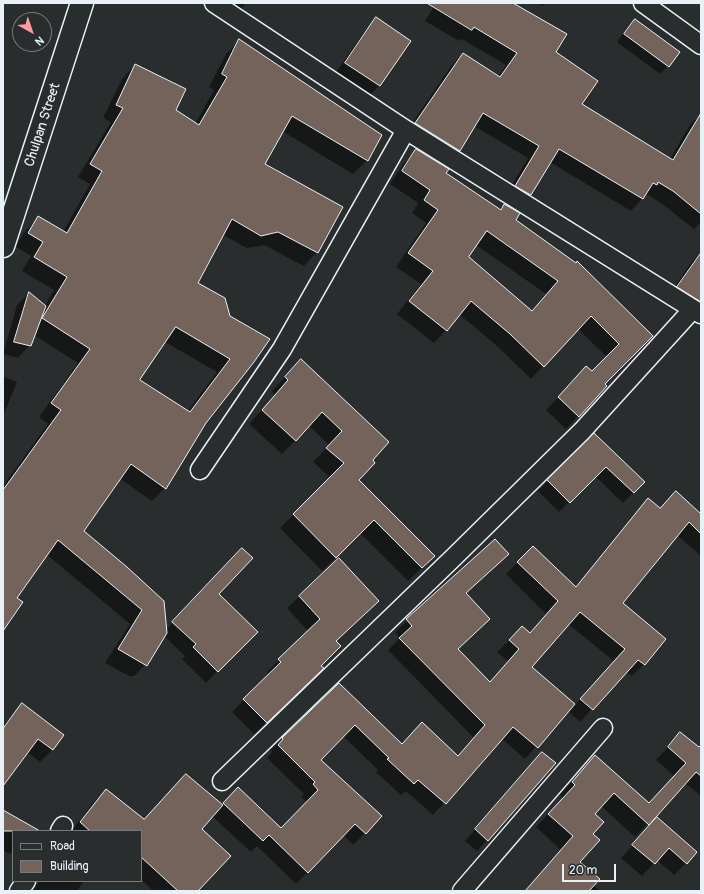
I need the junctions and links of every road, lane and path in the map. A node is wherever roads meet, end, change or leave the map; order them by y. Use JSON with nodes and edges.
{"nodes":[{"id":1,"x":82,"y":3,"type":"edge"},
{"id":2,"x":214,"y":3,"type":"edge"},
{"id":3,"x":643,"y":3,"type":"edge"},
{"id":4,"x":701,"y":45,"type":"edge"},
{"id":5,"x":406,"y":130,"type":"junction"},
{"id":6,"x":3,"y":246,"type":"edge"},
{"id":7,"x":697,"y":311,"type":"edge"},
{"id":8,"x":200,"y":470,"type":"dead end"},
{"id":9,"x":603,"y":728,"type":"dead end"},
{"id":10,"x":222,"y":781,"type":"dead end"},
{"id":11,"x":25,"y":882,"type":"edge"},
{"id":12,"x":19,"y":891,"type":"edge"},
{"id":13,"x":462,"y":891,"type":"edge"}],
"edges":[{"from":1,"to":6,"type":"main road","name":"Chulpan Street"},
{"from":2,"to":5,"type":"street"},
{"from":3,"to":4,"type":"street"},
{"from":5,"to":7,"type":"street"},
{"from":5,"to":8,"type":"street"},
{"from":7,"to":10,"type":"street"},
{"from":9,"to":13,"type":"street"},
{"from":11,"to":12,"type":"street"}]}
